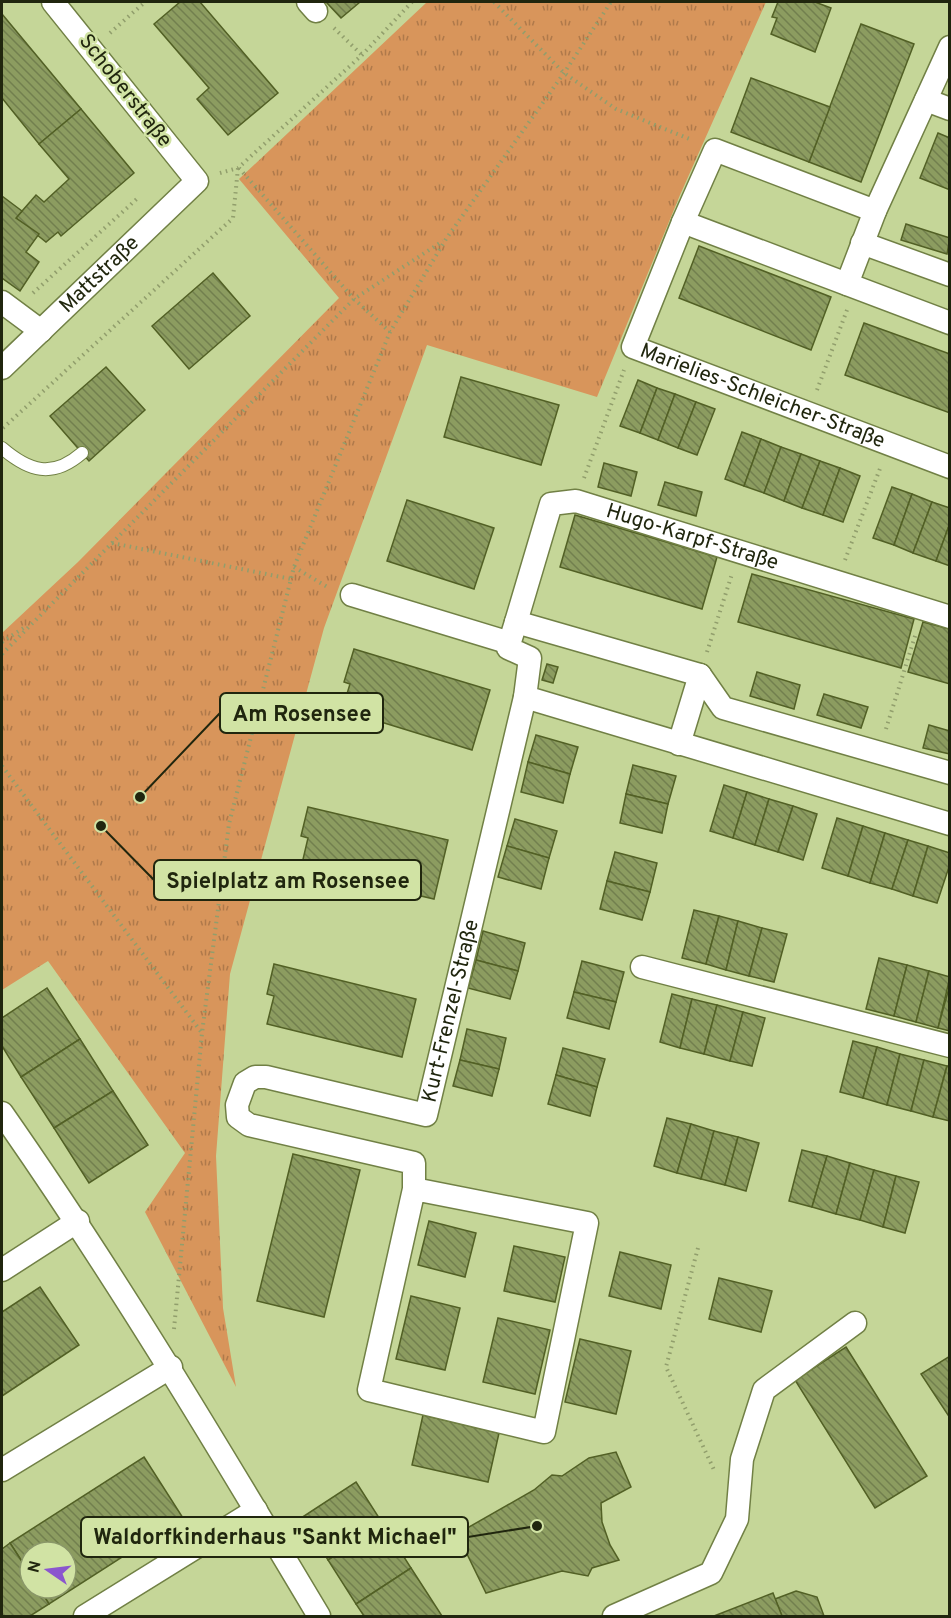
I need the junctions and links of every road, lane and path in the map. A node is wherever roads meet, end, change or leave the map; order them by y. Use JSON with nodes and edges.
{"nodes":[{"id":1,"x":53,"y":2,"type":"edge"},
{"id":2,"x":145,"y":2,"type":"edge"},
{"id":3,"x":412,"y":2,"type":"edge"},
{"id":4,"x":494,"y":2,"type":"edge"},
{"id":5,"x":610,"y":2,"type":"edge"},
{"id":6,"x":312,"y":6,"type":"edge"},
{"id":7,"x":950,"y":47,"type":"edge"},
{"id":8,"x":93,"y":49,"type":"junction"},
{"id":9,"x":362,"y":55,"type":"junction"},
{"id":10,"x":564,"y":73,"type":"junction"},
{"id":11,"x":926,"y":100,"type":"junction"},
{"id":12,"x":950,"y":109,"type":"edge"},
{"id":13,"x":715,"y":150,"type":"junction"},
{"id":14,"x":238,"y":168,"type":"junction"},
{"id":15,"x":196,"y":181,"type":"junction"},
{"id":16,"x":147,"y":190,"type":"dead end"},
{"id":17,"x":875,"y":211,"type":"junction"},
{"id":18,"x":683,"y":222,"type":"junction"},
{"id":19,"x":446,"y":239,"type":"junction"},
{"id":20,"x":862,"y":243,"type":"junction"},
{"id":21,"x":950,"y":275,"type":"edge"},
{"id":22,"x":851,"y":285,"type":"junction"},
{"id":23,"x":354,"y":299,"type":"junction"},
{"id":24,"x":7,"y":306,"type":"edge"},
{"id":25,"x":950,"y":323,"type":"edge"},
{"id":26,"x":41,"y":331,"type":"junction"},
{"id":27,"x":390,"y":332,"type":"junction"},
{"id":28,"x":633,"y":347,"type":"junction"},
{"id":29,"x":2,"y":368,"type":"edge"},
{"id":30,"x":808,"y":412,"type":"junction"},
{"id":31,"x":2,"y":429,"type":"edge"},
{"id":32,"x":890,"y":444,"type":"junction"},
{"id":33,"x":2,"y":448,"type":"edge"},
{"id":34,"x":82,"y":453,"type":"dead end"},
{"id":35,"x":950,"y":467,"type":"edge"},
{"id":36,"x":576,"y":501,"type":"junction"},
{"id":37,"x":112,"y":543,"type":"junction"},
{"id":38,"x":738,"y":553,"type":"junction"},
{"id":39,"x":294,"y":567,"type":"junction"},
{"id":40,"x":291,"y":579,"type":"junction"},
{"id":41,"x":836,"y":583,"type":"junction"},
{"id":42,"x":352,"y":595,"type":"joint"},
{"id":43,"x":923,"y":609,"type":"junction"},
{"id":44,"x":950,"y":617,"type":"edge"},
{"id":45,"x":33,"y":622,"type":"junction"},
{"id":46,"x":513,"y":632,"type":"junction"},
{"id":47,"x":2,"y":642,"type":"edge"},
{"id":48,"x":2,"y":654,"type":"edge"},
{"id":49,"x":700,"y":675,"type":"junction"},
{"id":50,"x":525,"y":698,"type":"junction"},
{"id":51,"x":679,"y":744,"type":"junction"},
{"id":52,"x":879,"y":753,"type":"junction"},
{"id":53,"x":2,"y":766,"type":"edge"},
{"id":54,"x":950,"y":773,"type":"edge"},
{"id":55,"x":950,"y":824,"type":"edge"},
{"id":56,"x":642,"y":967,"type":"dead end"},
{"id":57,"x":202,"y":1033,"type":"junction"},
{"id":58,"x":950,"y":1046,"type":"edge"},
{"id":59,"x":2,"y":1113,"type":"edge"},
{"id":60,"x":414,"y":1189,"type":"junction"},
{"id":61,"x":78,"y":1221,"type":"junction"},
{"id":62,"x":698,"y":1248,"type":"dead end"},
{"id":63,"x":2,"y":1270,"type":"edge"},
{"id":64,"x":855,"y":1323,"type":"dead end"},
{"id":65,"x":171,"y":1367,"type":"junction"},
{"id":66,"x":2,"y":1470,"type":"edge"},
{"id":67,"x":718,"y":1478,"type":"dead end"},
{"id":68,"x":256,"y":1510,"type":"junction"},
{"id":69,"x":85,"y":1617,"type":"edge"},
{"id":70,"x":319,"y":1617,"type":"edge"},
{"id":71,"x":614,"y":1617,"type":"edge"}],
"edges":[{"from":1,"to":8,"type":"street","name":"Schoberstraße"},
{"from":2,"to":8,"type":"path"},
{"from":3,"to":9,"type":"path"},
{"from":4,"to":10,"type":"path"},
{"from":5,"to":10,"type":"path"},
{"from":6,"to":9,"type":"path"},
{"from":7,"to":11,"type":"street"},
{"from":8,"to":15,"type":"street","name":"Schoberstraße"},
{"from":9,"to":14,"type":"path"},
{"from":10,"to":13,"type":"path"},
{"from":10,"to":19,"type":"path"},
{"from":11,"to":12,"type":"street"},
{"from":11,"to":17,"type":"street"},
{"from":13,"to":17,"type":"street"},
{"from":13,"to":18,"type":"street","name":"Marielies-Schleicher-Straße"},
{"from":14,"to":15,"type":"path"},
{"from":14,"to":23,"type":"path"},
{"from":14,"to":31,"type":"path"},
{"from":15,"to":26,"type":"street","name":"Mattstraße"},
{"from":16,"to":24,"type":"path"},
{"from":17,"to":20,"type":"street"},
{"from":18,"to":22,"type":"street"},
{"from":18,"to":28,"type":"street","name":"Marielies-Schleicher-Straße"},
{"from":19,"to":23,"type":"path"},
{"from":19,"to":27,"type":"path"},
{"from":20,"to":21,"type":"street"},
{"from":20,"to":22,"type":"street"},
{"from":22,"to":25,"type":"street"},
{"from":22,"to":30,"type":"path"},
{"from":23,"to":27,"type":"path"},
{"from":23,"to":37,"type":"path"},
{"from":24,"to":26,"type":"street"},
{"from":26,"to":29,"type":"street","name":"Mattstraße"},
{"from":27,"to":39,"type":"path"},
{"from":28,"to":30,"type":"street","name":"Marielies-Schleicher-Straße"},
{"from":28,"to":36,"type":"path"},
{"from":30,"to":32,"type":"street","name":"Marielies-Schleicher-Straße"},
{"from":32,"to":35,"type":"street","name":"Marielies-Schleicher-Straße"},
{"from":32,"to":41,"type":"path"},
{"from":33,"to":34,"type":"lane"},
{"from":36,"to":38,"type":"street","name":"Hugo-Karpf-Straße"},
{"from":36,"to":46,"type":"street"},
{"from":37,"to":40,"type":"path"},
{"from":37,"to":45,"type":"path"},
{"from":38,"to":41,"type":"street","name":"Hugo-Karpf-Straße"},
{"from":38,"to":49,"type":"path"},
{"from":39,"to":40,"type":"path"},
{"from":39,"to":42,"type":"path"},
{"from":40,"to":57,"type":"path"},
{"from":41,"to":43,"type":"street","name":"Hugo-Karpf-Straße"},
{"from":42,"to":46,"type":"street"},
{"from":43,"to":44,"type":"street","name":"Hugo-Karpf-Straße"},
{"from":43,"to":52,"type":"path"},
{"from":45,"to":47,"type":"path"},
{"from":45,"to":48,"type":"path"},
{"from":46,"to":49,"type":"street"},
{"from":46,"to":50,"type":"street"},
{"from":49,"to":51,"type":"street"},
{"from":49,"to":52,"type":"street"},
{"from":50,"to":51,"type":"street"},
{"from":50,"to":60,"type":"street","name":"Kurt-Frenzel-Straße"},
{"from":51,"to":55,"type":"street"},
{"from":52,"to":54,"type":"street"},
{"from":53,"to":57,"type":"path"},
{"from":56,"to":58,"type":"street"},
{"from":57,"to":65,"type":"path"},
{"from":59,"to":61,"type":"street"},
{"from":60,"to":60,"type":"street","name":"Kurt-Frenzel-Straße"},
{"from":61,"to":63,"type":"street"},
{"from":61,"to":65,"type":"street"},
{"from":62,"to":67,"type":"path"},
{"from":64,"to":71,"type":"street"},
{"from":65,"to":66,"type":"street"},
{"from":65,"to":68,"type":"street"},
{"from":68,"to":69,"type":"street"},
{"from":68,"to":70,"type":"street"}]}
